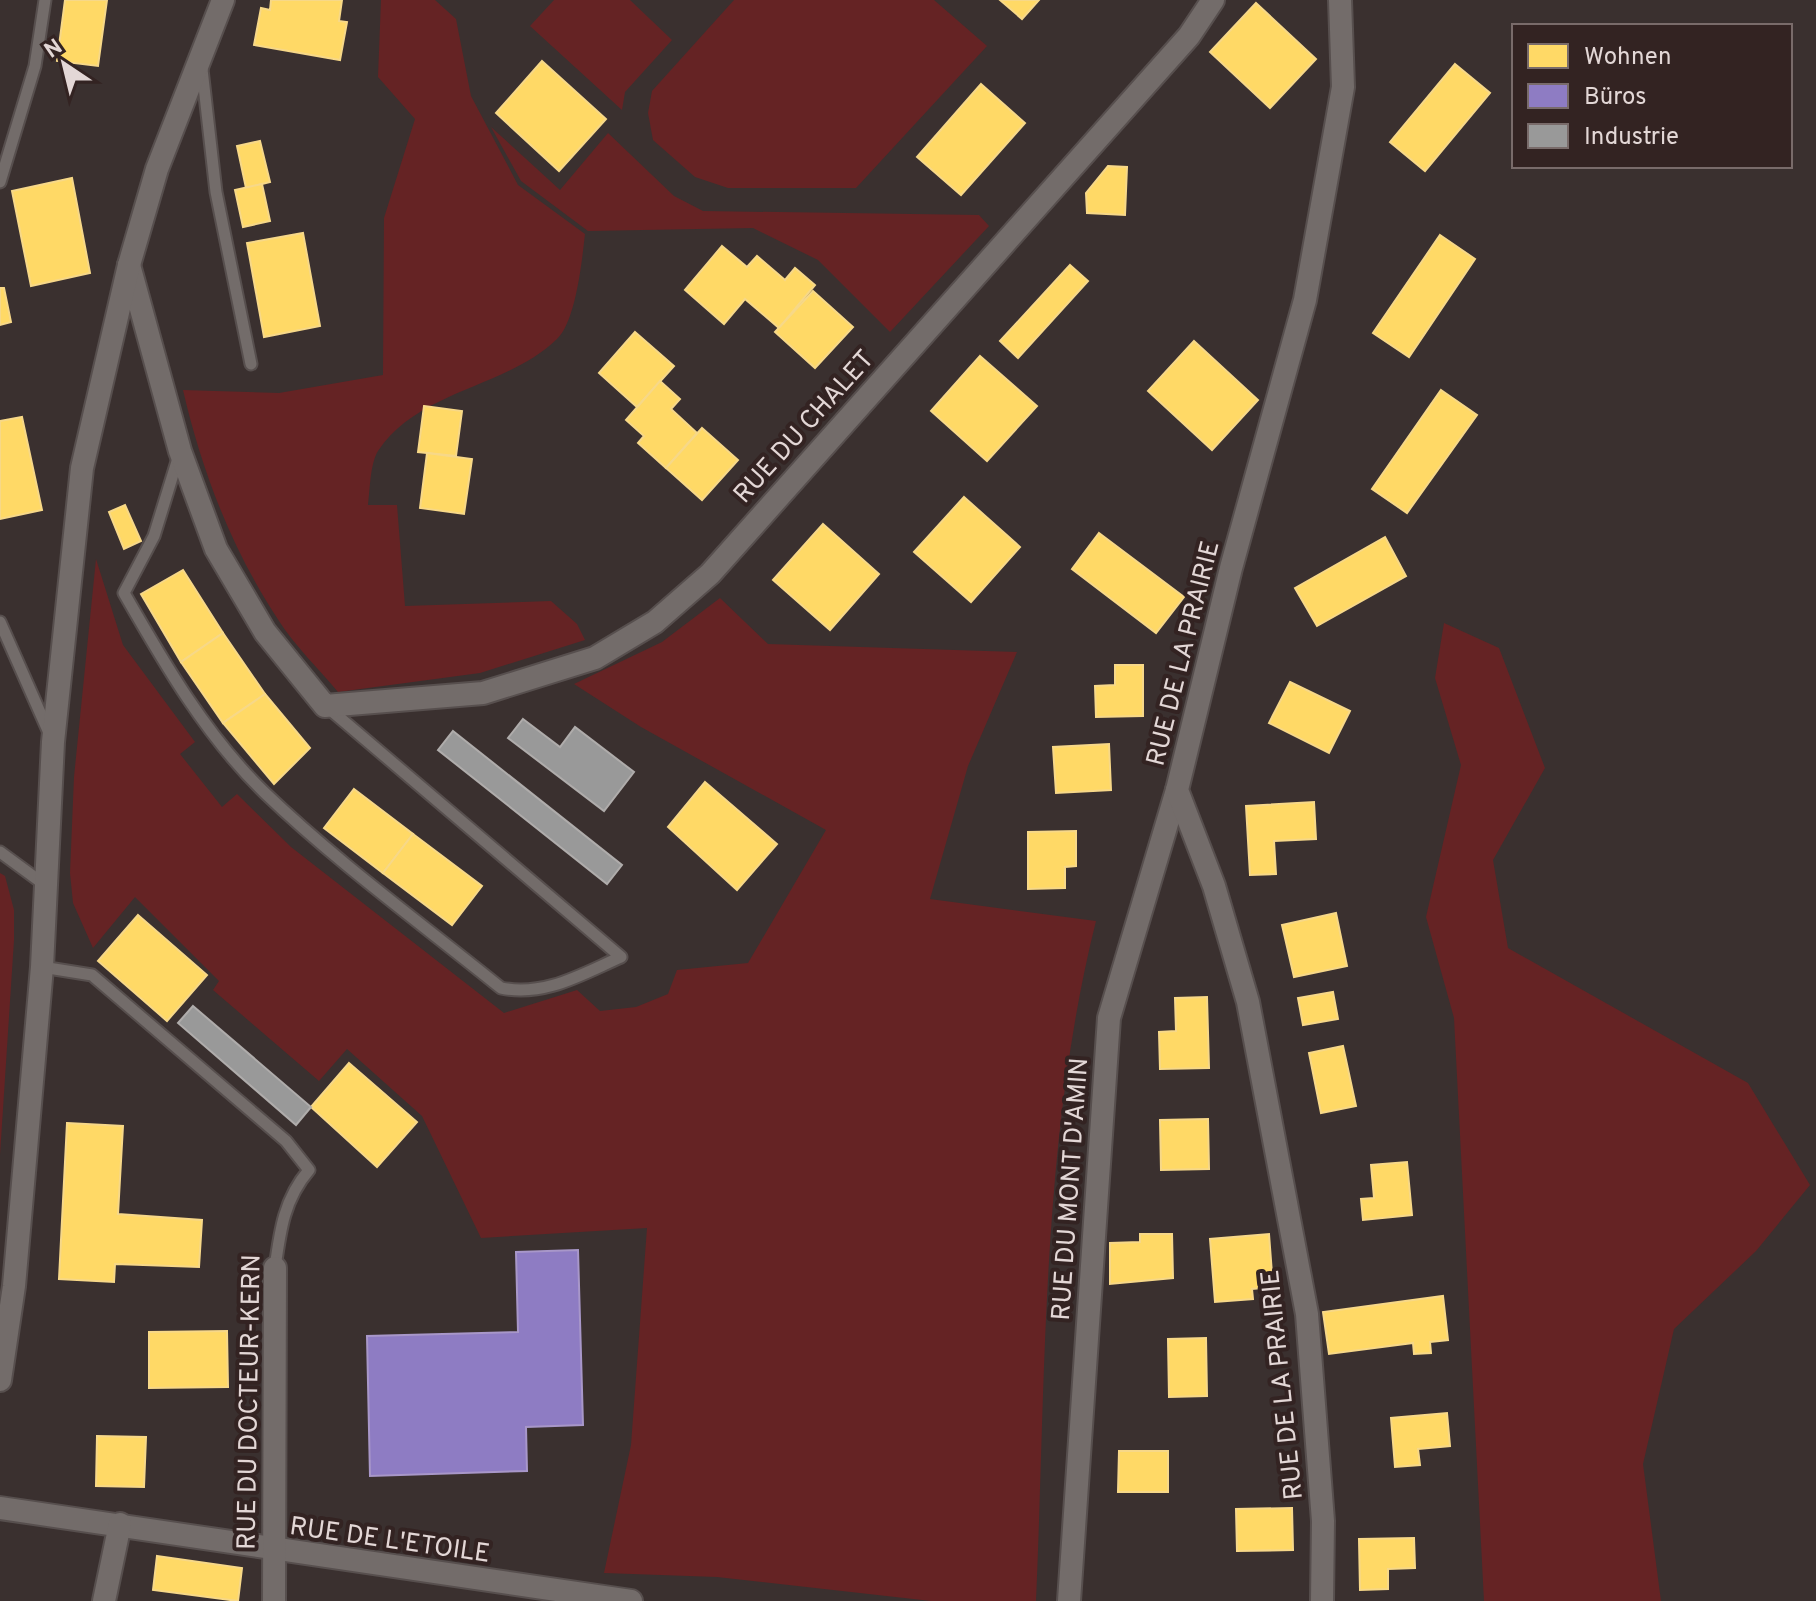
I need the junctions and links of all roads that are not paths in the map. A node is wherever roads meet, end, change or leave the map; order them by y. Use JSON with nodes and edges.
{"nodes":[{"id":1,"x":45,"y":0,"type":"edge"},
{"id":2,"x":223,"y":0,"type":"edge"},
{"id":3,"x":1213,"y":0,"type":"edge"},
{"id":4,"x":1340,"y":0,"type":"edge"},
{"id":5,"x":201,"y":57,"type":"junction"},
{"id":6,"x":0,"y":182,"type":"edge"},
{"id":7,"x":129,"y":265,"type":"junction"},
{"id":8,"x":251,"y":364,"type":"dead end"},
{"id":9,"x":180,"y":451,"type":"junction"},
{"id":10,"x":0,"y":622,"type":"edge"},
{"id":11,"x":325,"y":706,"type":"junction"},
{"id":12,"x":53,"y":742,"type":"junction"},
{"id":13,"x":1177,"y":790,"type":"junction"},
{"id":14,"x":0,"y":852,"type":"edge"},
{"id":15,"x":46,"y":886,"type":"junction"},
{"id":16,"x":42,"y":967,"type":"junction"},
{"id":17,"x":275,"y":1268,"type":"joint"},
{"id":18,"x":0,"y":1380,"type":"edge"},
{"id":19,"x":0,"y":1508,"type":"edge"},
{"id":20,"x":120,"y":1524,"type":"junction"},
{"id":21,"x":274,"y":1550,"type":"junction"},
{"id":22,"x":104,"y":1601,"type":"edge"},
{"id":23,"x":274,"y":1601,"type":"edge"},
{"id":24,"x":631,"y":1601,"type":"edge"},
{"id":25,"x":1069,"y":1601,"type":"edge"},
{"id":26,"x":1322,"y":1601,"type":"edge"}],
"edges":[{"from":1,"to":6,"type":"lane"},
{"from":2,"to":5,"type":"street"},
{"from":3,"to":11,"type":"street","name":"RUE DU CHALET"},
{"from":4,"to":13,"type":"street","name":"RUE DE LA PRAIRIE"},
{"from":5,"to":7,"type":"street"},
{"from":5,"to":8,"type":"lane"},
{"from":7,"to":9,"type":"street"},
{"from":7,"to":12,"type":"street"},
{"from":9,"to":11,"type":"street"},
{"from":9,"to":11,"type":"lane"},
{"from":10,"to":12,"type":"lane"},
{"from":12,"to":15,"type":"street"},
{"from":13,"to":25,"type":"street","name":"RUE DU MONT D'AMIN"},
{"from":13,"to":26,"type":"street","name":"RUE DE LA PRAIRIE"},
{"from":14,"to":15,"type":"lane"},
{"from":15,"to":16,"type":"street"},
{"from":16,"to":17,"type":"lane","name":"RUE DU DOCTEUR-KERN"},
{"from":16,"to":18,"type":"street"},
{"from":17,"to":21,"type":"street","name":"RUE DU DOCTEUR-KERN"},
{"from":19,"to":20,"type":"street","name":"RUE DE L'ETOILE"},
{"from":20,"to":21,"type":"street","name":"RUE DE L'ETOILE"},
{"from":20,"to":22,"type":"street"},
{"from":21,"to":23,"type":"street","name":"RUE DU DOCTEUR-KERN"},
{"from":21,"to":24,"type":"street","name":"RUE DE L'ETOILE"}]}
